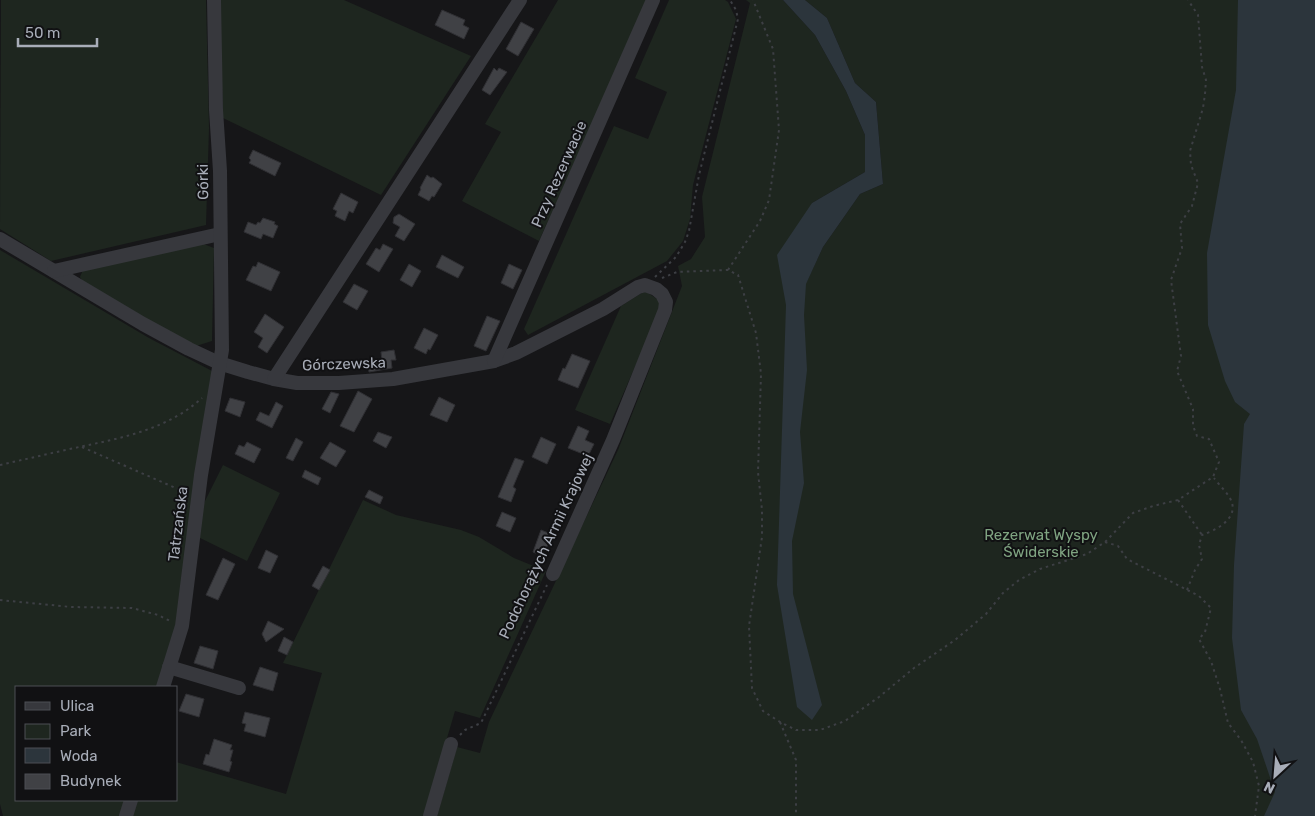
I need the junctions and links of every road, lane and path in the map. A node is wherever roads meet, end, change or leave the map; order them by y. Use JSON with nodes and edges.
{"nodes":[{"id":1,"x":214,"y":0,"type":"edge"},
{"id":2,"x":520,"y":0,"type":"edge"},
{"id":3,"x":653,"y":0,"type":"edge"},
{"id":4,"x":730,"y":0,"type":"edge"},
{"id":5,"x":752,"y":0,"type":"edge"},
{"id":6,"x":1188,"y":0,"type":"edge"},
{"id":7,"x":220,"y":234,"type":"junction"},
{"id":8,"x":0,"y":239,"type":"edge"},
{"id":9,"x":54,"y":270,"type":"junction"},
{"id":10,"x":728,"y":270,"type":"junction"},
{"id":11,"x":645,"y":285,"type":"junction"},
{"id":12,"x":494,"y":361,"type":"junction"},
{"id":13,"x":220,"y":363,"type":"junction"},
{"id":14,"x":274,"y":379,"type":"junction"},
{"id":15,"x":216,"y":381,"type":"junction"},
{"id":16,"x":81,"y":447,"type":"junction"},
{"id":17,"x":0,"y":466,"type":"edge"},
{"id":18,"x":1213,"y":477,"type":"junction"},
{"id":19,"x":198,"y":498,"type":"junction"},
{"id":20,"x":1178,"y":500,"type":"junction"},
{"id":21,"x":1202,"y":535,"type":"junction"},
{"id":22,"x":1105,"y":542,"type":"junction"},
{"id":23,"x":552,"y":574,"type":"joint"},
{"id":24,"x":1188,"y":590,"type":"junction"},
{"id":25,"x":0,"y":600,"type":"edge"},
{"id":26,"x":182,"y":626,"type":"junction"},
{"id":27,"x":169,"y":667,"type":"junction"},
{"id":28,"x":163,"y":686,"type":"edge"},
{"id":29,"x":239,"y":688,"type":"dead end"},
{"id":30,"x":780,"y":722,"type":"junction"},
{"id":31,"x":451,"y":744,"type":"joint"},
{"id":32,"x":131,"y":801,"type":"edge"},
{"id":33,"x":126,"y":816,"type":"edge"},
{"id":34,"x":430,"y":816,"type":"edge"},
{"id":35,"x":796,"y":816,"type":"edge"},
{"id":36,"x":1255,"y":816,"type":"edge"}],
"edges":[{"from":1,"to":7,"type":"street","name":"Górki"},
{"from":2,"to":14,"type":"street"},
{"from":3,"to":12,"type":"street","name":"Przy Rezerwacie"},
{"from":4,"to":11,"type":"path"},
{"from":5,"to":10,"type":"path"},
{"from":6,"to":18,"type":"path"},
{"from":7,"to":9,"type":"street"},
{"from":7,"to":13,"type":"street","name":"Górki"},
{"from":8,"to":9,"type":"street","name":"Górczewska"},
{"from":9,"to":13,"type":"street","name":"Górczewska"},
{"from":10,"to":11,"type":"path"},
{"from":10,"to":30,"type":"path"},
{"from":11,"to":12,"type":"street","name":"Górczewska"},
{"from":11,"to":23,"type":"street","name":"Podchorążych Armii Krajowej"},
{"from":12,"to":14,"type":"street","name":"Górczewska"},
{"from":13,"to":14,"type":"street","name":"Górczewska"},
{"from":13,"to":15,"type":"street","name":"Tatrzańska"},
{"from":15,"to":16,"type":"path"},
{"from":15,"to":19,"type":"street","name":"Tatrzańska"},
{"from":16,"to":17,"type":"path"},
{"from":16,"to":19,"type":"path"},
{"from":18,"to":20,"type":"path"},
{"from":18,"to":21,"type":"path"},
{"from":19,"to":26,"type":"street","name":"Tatrzańska"},
{"from":20,"to":21,"type":"path"},
{"from":20,"to":22,"type":"path"},
{"from":21,"to":24,"type":"path"},
{"from":22,"to":24,"type":"path"},
{"from":22,"to":30,"type":"path"},
{"from":23,"to":31,"type":"path","name":"Podchorążych Armii Krajowej"},
{"from":24,"to":36,"type":"path"},
{"from":25,"to":26,"type":"path"},
{"from":26,"to":27,"type":"street","name":"Tatrzańska"},
{"from":27,"to":28,"type":"street","name":"Tatrzańska"},
{"from":27,"to":29,"type":"street"},
{"from":30,"to":35,"type":"path"},
{"from":31,"to":34,"type":"street"},
{"from":32,"to":33,"type":"street"}]}
